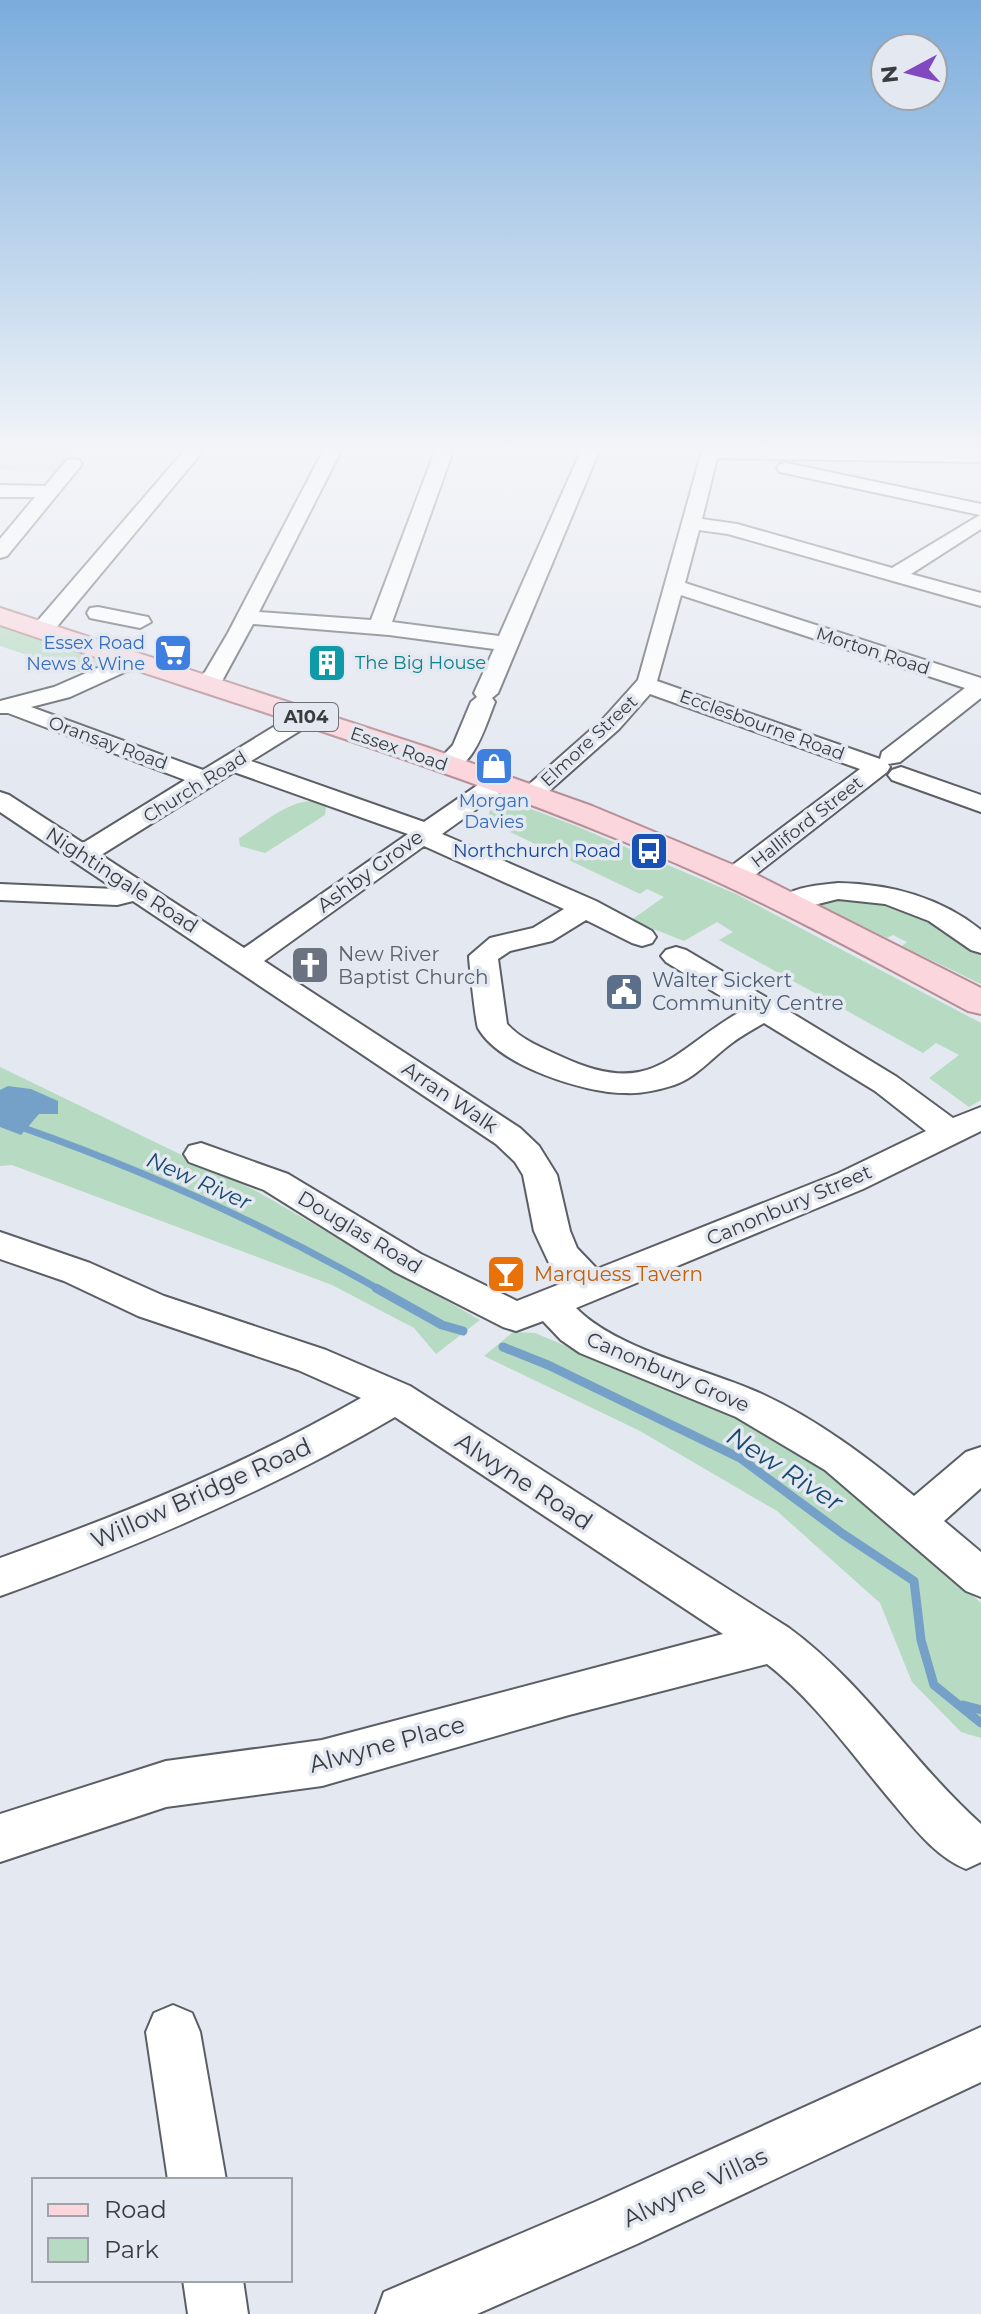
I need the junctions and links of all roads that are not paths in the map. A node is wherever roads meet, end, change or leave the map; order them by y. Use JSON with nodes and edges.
{"nodes":[{"id":1,"x":113,"y":559,"type":"edge"},
{"id":2,"x":276,"y":559,"type":"edge"},
{"id":3,"x":404,"y":559,"type":"edge"},
{"id":4,"x":544,"y":559,"type":"edge"},
{"id":5,"x":681,"y":559,"type":"edge"},
{"id":6,"x":839,"y":559,"type":"edge"},
{"id":7,"x":921,"y":559,"type":"edge"},
{"id":8,"x":895,"y":575,"type":"junction"},
{"id":9,"x":674,"y":586,"type":"junction"},
{"id":10,"x":981,"y":600,"type":"edge"},
{"id":11,"x":0,"y":616,"type":"edge"},
{"id":12,"x":70,"y":617,"type":"junction"},
{"id":13,"x":140,"y":622,"type":"dead end"},
{"id":14,"x":379,"y":627,"type":"junction"},
{"id":15,"x":240,"y":629,"type":"junction"},
{"id":16,"x":508,"y":644,"type":"junction"},
{"id":17,"x":132,"y":660,"type":"junction"},
{"id":18,"x":647,"y":681,"type":"junction"},
{"id":19,"x":205,"y":683,"type":"junction"},
{"id":20,"x":981,"y":686,"type":"edge"},
{"id":21,"x":5,"y":706,"type":"edge"},
{"id":22,"x":306,"y":717,"type":"junction"},
{"id":23,"x":233,"y":763,"type":"junction"},
{"id":24,"x":446,"y":765,"type":"junction"},
{"id":25,"x":890,"y":766,"type":"junction"},
{"id":26,"x":207,"y":780,"type":"junction"},
{"id":27,"x":497,"y":783,"type":"junction"},
{"id":28,"x":530,"y":795,"type":"junction"},
{"id":29,"x":0,"y":800,"type":"edge"},
{"id":30,"x":981,"y":804,"type":"edge"},
{"id":31,"x":423,"y":833,"type":"junction"},
{"id":32,"x":83,"y":854,"type":"junction"},
{"id":33,"x":736,"y":876,"type":"junction"},
{"id":34,"x":139,"y":890,"type":"junction"},
{"id":35,"x":0,"y":892,"type":"edge"},
{"id":36,"x":790,"y":903,"type":"junction"},
{"id":37,"x":586,"y":907,"type":"junction"},
{"id":38,"x":642,"y":937,"type":"dead end"},
{"id":39,"x":981,"y":944,"type":"edge"},
{"id":40,"x":676,"y":956,"type":"dead end"},
{"id":41,"x":244,"y":961,"type":"junction"},
{"id":42,"x":979,"y":998,"type":"edge"},
{"id":43,"x":767,"y":1008,"type":"junction"},
{"id":44,"x":965,"y":1125,"type":"edge"},
{"id":45,"x":201,"y":1154,"type":"dead end"},
{"id":46,"x":0,"y":1245,"type":"edge"},
{"id":47,"x":590,"y":1286,"type":"junction"},
{"id":48,"x":533,"y":1311,"type":"junction"},
{"id":49,"x":396,"y":1397,"type":"junction"},
{"id":50,"x":981,"y":1464,"type":"edge"},
{"id":51,"x":913,"y":1522,"type":"junction"},
{"id":52,"x":0,"y":1577,"type":"edge"},
{"id":53,"x":981,"y":1578,"type":"edge"},
{"id":54,"x":773,"y":1642,"type":"junction"},
{"id":55,"x":0,"y":1838,"type":"edge"},
{"id":56,"x":966,"y":1844,"type":"dead end"},
{"id":57,"x":173,"y":2032,"type":"dead end"},
{"id":58,"x":981,"y":2054,"type":"edge"},
{"id":59,"x":197,"y":2178,"type":"edge"},
{"id":60,"x":213,"y":2282,"type":"edge"},
{"id":61,"x":218,"y":2314,"type":"edge"},
{"id":62,"x":406,"y":2314,"type":"edge"}],
"edges":[{"from":1,"to":12,"type":"street"},
{"from":2,"to":15,"type":"street"},
{"from":3,"to":14,"type":"street"},
{"from":4,"to":16,"type":"street"},
{"from":5,"to":9,"type":"street","name":"Elmore Street"},
{"from":6,"to":8,"type":"street"},
{"from":7,"to":8,"type":"street"},
{"from":8,"to":10,"type":"street"},
{"from":9,"to":18,"type":"street","name":"Elmore Street"},
{"from":9,"to":20,"type":"street","name":"Morton Road"},
{"from":11,"to":12,"type":"main road","name":"Essex Road","number":"A104"},
{"from":12,"to":13,"type":"street"},
{"from":12,"to":17,"type":"main road","name":"Essex Road","number":"A104"},
{"from":14,"to":15,"type":"street"},
{"from":14,"to":16,"type":"street"},
{"from":15,"to":19,"type":"street"},
{"from":16,"to":24,"type":"street"},
{"from":17,"to":19,"type":"main road","name":"Essex Road","number":"A104"},
{"from":17,"to":21,"type":"street"},
{"from":18,"to":25,"type":"street","name":"Ecclesbourne Road"},
{"from":18,"to":28,"type":"street","name":"Elmore Street"},
{"from":19,"to":22,"type":"main road","name":"Essex Road","number":"A104"},
{"from":20,"to":25,"type":"street","name":"Halliford Street"},
{"from":21,"to":26,"type":"street","name":"Oransay Road"},
{"from":22,"to":23,"type":"street","name":"Church Road"},
{"from":22,"to":24,"type":"main road","name":"Essex Road","number":"A104"},
{"from":23,"to":26,"type":"street","name":"Church Road"},
{"from":23,"to":31,"type":"street"},
{"from":24,"to":27,"type":"main road","name":"Essex Road","number":"A104"},
{"from":25,"to":30,"type":"street","name":"Ecclesbourne Road"},
{"from":25,"to":33,"type":"street","name":"Halliford Street"},
{"from":26,"to":32,"type":"street","name":"Church Road"},
{"from":27,"to":28,"type":"main road","name":"Essex Road","number":"A104"},
{"from":27,"to":31,"type":"street","name":"Ashby Grove"},
{"from":28,"to":33,"type":"main road","name":"Essex Road","number":"A104"},
{"from":29,"to":32,"type":"street","name":"Nightingale Road"},
{"from":31,"to":37,"type":"street"},
{"from":31,"to":41,"type":"street","name":"Ashby Grove"},
{"from":32,"to":34,"type":"street","name":"Nightingale Road"},
{"from":33,"to":36,"type":"main road","name":"Essex Road","number":"A104"},
{"from":34,"to":35,"type":"street"},
{"from":34,"to":41,"type":"street","name":"Nightingale Road"},
{"from":36,"to":39,"type":"street"},
{"from":36,"to":42,"type":"main road","name":"Essex Road","number":"A104"},
{"from":37,"to":38,"type":"street"},
{"from":37,"to":43,"type":"street"},
{"from":40,"to":43,"type":"street"},
{"from":41,"to":47,"type":"street","name":"Arran Walk"},
{"from":43,"to":44,"type":"street"},
{"from":44,"to":47,"type":"street","name":"Canonbury Street"},
{"from":45,"to":48,"type":"street","name":"Douglas Road"},
{"from":46,"to":49,"type":"street","name":"Alwyne Road"},
{"from":47,"to":48,"type":"street","name":"Canonbury Street"},
{"from":48,"to":51,"type":"street","name":"Canonbury Grove"},
{"from":49,"to":52,"type":"street","name":"Willow Bridge Road"},
{"from":49,"to":54,"type":"street","name":"Alwyne Road"},
{"from":50,"to":51,"type":"street"},
{"from":51,"to":53,"type":"street","name":"Canonbury Grove"},
{"from":54,"to":55,"type":"street","name":"Alwyne Place"},
{"from":54,"to":56,"type":"street","name":"Alwyne Road"},
{"from":57,"to":59,"type":"street"},
{"from":58,"to":62,"type":"street","name":"Alwyne Villas"},
{"from":60,"to":61,"type":"street"}]}
